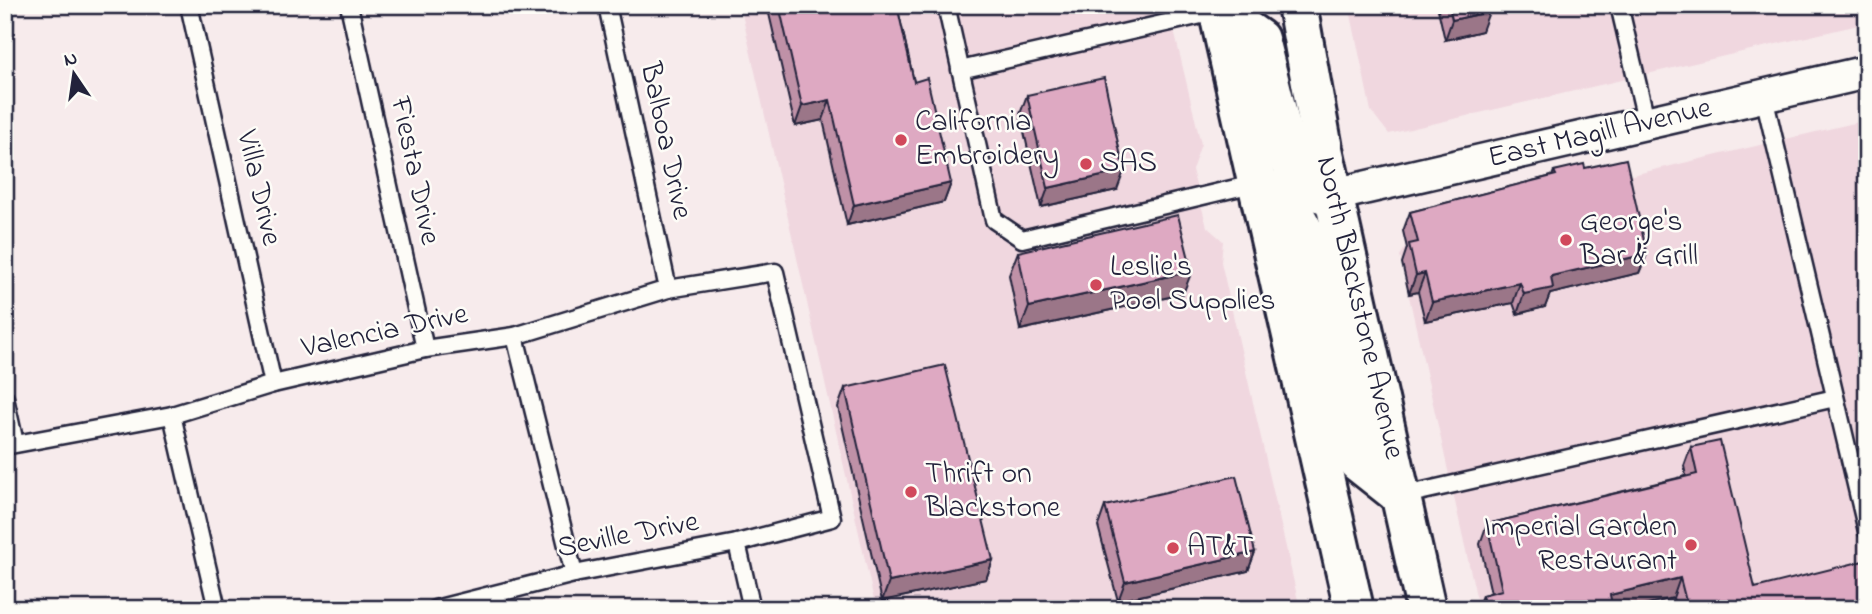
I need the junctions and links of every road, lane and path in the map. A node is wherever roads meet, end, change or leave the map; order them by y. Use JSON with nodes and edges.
{"nodes":[{"id":1,"x":189,"y":5,"type":"edge"},
{"id":2,"x":349,"y":5,"type":"edge"},
{"id":3,"x":607,"y":5,"type":"edge"},
{"id":4,"x":946,"y":5,"type":"edge"},
{"id":5,"x":1297,"y":5,"type":"edge"},
{"id":6,"x":1619,"y":5,"type":"edge"},
{"id":7,"x":1218,"y":8,"type":"edge"},
{"id":8,"x":960,"y":70,"type":"junction"},
{"id":9,"x":1867,"y":72,"type":"edge"},
{"id":10,"x":1764,"y":97,"type":"junction"},
{"id":11,"x":1647,"y":124,"type":"junction"},
{"id":12,"x":1257,"y":183,"type":"junction"},
{"id":13,"x":1333,"y":195,"type":"junction"},
{"id":14,"x":668,"y":289,"type":"junction"},
{"id":15,"x":515,"y":335,"type":"junction"},
{"id":16,"x":425,"y":349,"type":"junction"},
{"id":17,"x":273,"y":384,"type":"junction"},
{"id":18,"x":5,"y":398,"type":"edge"},
{"id":19,"x":1835,"y":398,"type":"junction"},
{"id":20,"x":172,"y":415,"type":"junction"},
{"id":21,"x":10,"y":445,"type":"edge"},
{"id":22,"x":1401,"y":496,"type":"junction"},
{"id":23,"x":832,"y":518,"type":"joint"},
{"id":24,"x":1867,"y":531,"type":"edge"},
{"id":25,"x":737,"y":543,"type":"junction"},
{"id":26,"x":574,"y":574,"type":"junction"},
{"id":27,"x":217,"y":609,"type":"edge"},
{"id":28,"x":435,"y":609,"type":"edge"},
{"id":29,"x":752,"y":609,"type":"edge"},
{"id":30,"x":1354,"y":609,"type":"edge"},
{"id":31,"x":1426,"y":609,"type":"edge"}],
"edges":[{"from":1,"to":17,"type":"lane","name":"Villa Drive"},
{"from":2,"to":16,"type":"lane","name":"Fiesta Drive"},
{"from":3,"to":14,"type":"lane","name":"Balboa Drive"},
{"from":4,"to":8,"type":"lane"},
{"from":5,"to":13,"type":"main road","name":"North Blackstone Avenue"},
{"from":6,"to":11,"type":"lane"},
{"from":7,"to":8,"type":"lane"},
{"from":7,"to":12,"type":"main road"},
{"from":7,"to":13,"type":"main road"},
{"from":8,"to":12,"type":"lane"},
{"from":9,"to":10,"type":"street","name":"East Magill Avenue"},
{"from":10,"to":11,"type":"street","name":"East Magill Avenue"},
{"from":10,"to":19,"type":"lane"},
{"from":11,"to":13,"type":"street","name":"East Magill Avenue"},
{"from":12,"to":22,"type":"main road"},
{"from":12,"to":30,"type":"main road"},
{"from":13,"to":22,"type":"main road","name":"North Blackstone Avenue"},
{"from":14,"to":15,"type":"lane","name":"Valencia Drive"},
{"from":14,"to":23,"type":"lane","name":"Valencia Drive"},
{"from":15,"to":16,"type":"lane","name":"Valencia Drive"},
{"from":15,"to":26,"type":"lane"},
{"from":16,"to":17,"type":"lane","name":"Valencia Drive"},
{"from":17,"to":20,"type":"lane","name":"Valencia Drive"},
{"from":18,"to":21,"type":"lane"},
{"from":19,"to":22,"type":"lane"},
{"from":19,"to":24,"type":"lane"},
{"from":20,"to":21,"type":"lane","name":"Valencia Drive"},
{"from":20,"to":27,"type":"lane"},
{"from":22,"to":31,"type":"main road","name":"North Blackstone Avenue"},
{"from":23,"to":25,"type":"lane","name":"Seville Drive"},
{"from":25,"to":26,"type":"lane","name":"Seville Drive"},
{"from":25,"to":29,"type":"lane"},
{"from":26,"to":28,"type":"lane","name":"Seville Drive"}]}
